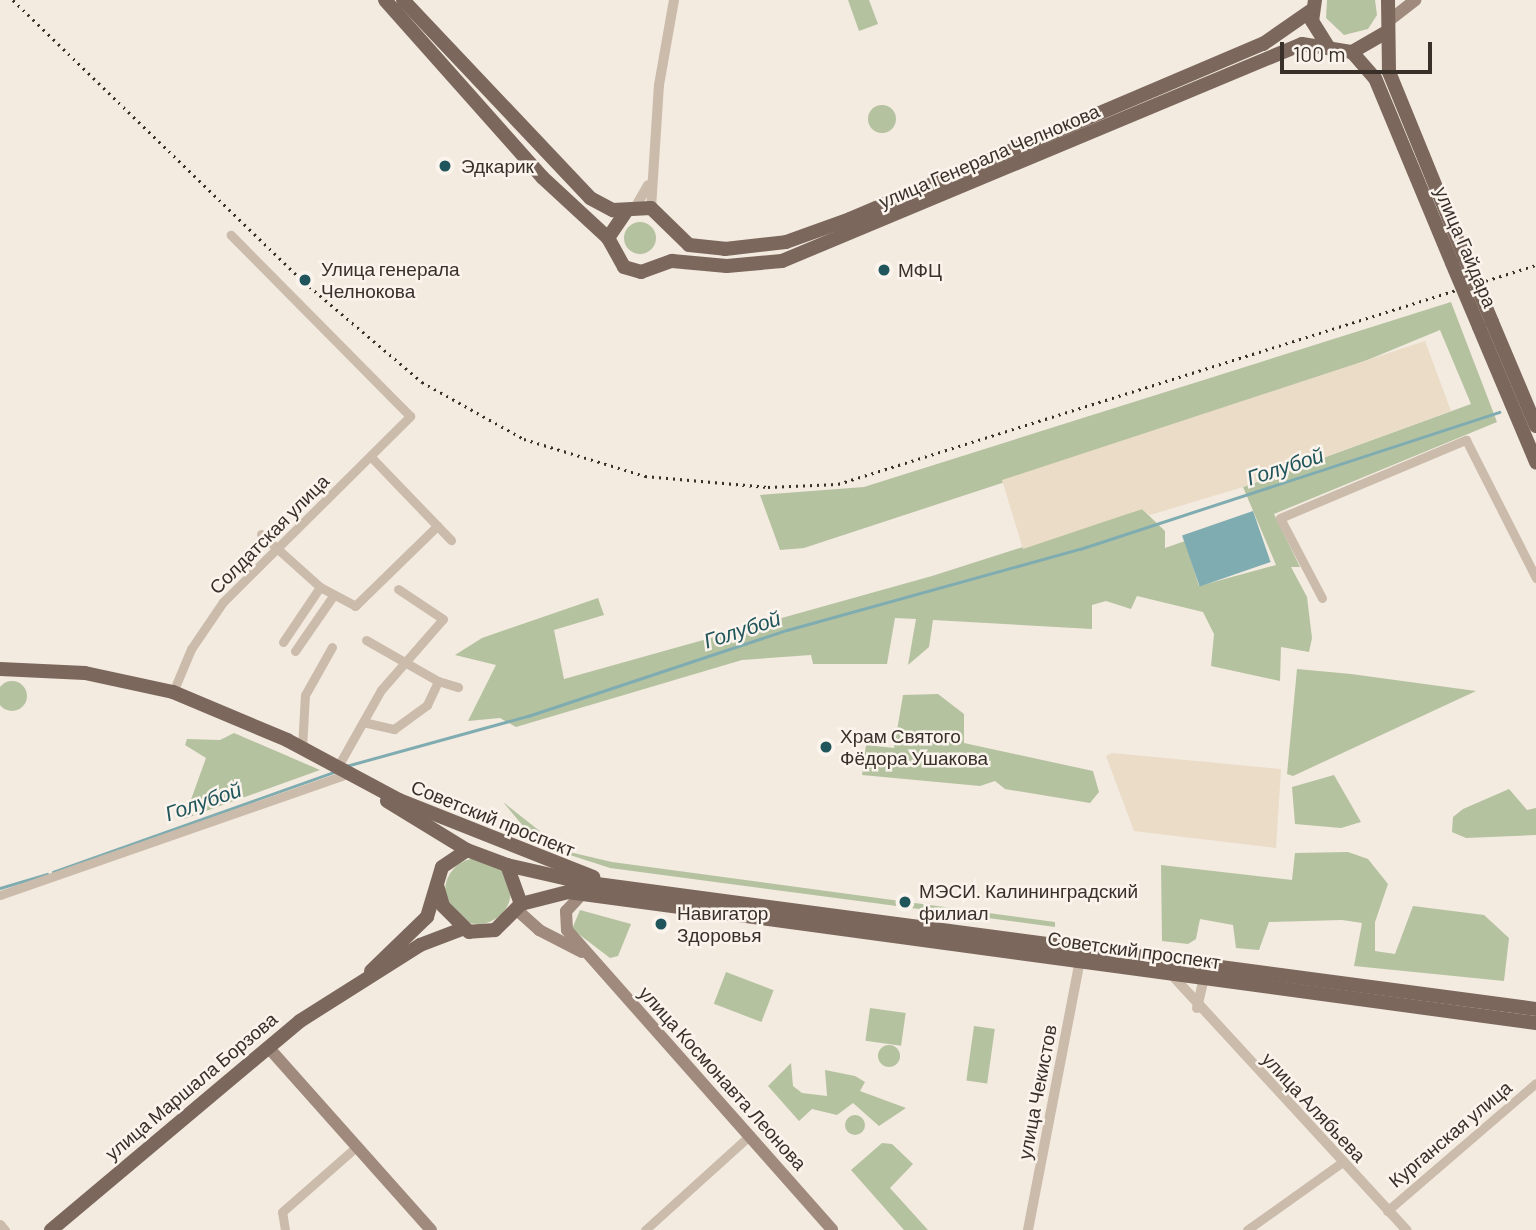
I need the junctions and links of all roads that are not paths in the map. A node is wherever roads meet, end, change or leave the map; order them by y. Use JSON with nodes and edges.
{"nodes":[{"id":1,"x":385,"y":0,"type":"edge"},
{"id":2,"x":403,"y":0,"type":"edge"},
{"id":3,"x":674,"y":0,"type":"edge"},
{"id":4,"x":1388,"y":0,"type":"edge"},
{"id":5,"x":1415,"y":0,"type":"edge"},
{"id":6,"x":1314,"y":5,"type":"edge"},
{"id":7,"x":1391,"y":19,"type":"junction"},
{"id":8,"x":1385,"y":33,"type":"junction"},
{"id":9,"x":1328,"y":47,"type":"junction"},
{"id":10,"x":1352,"y":52,"type":"junction"},
{"id":11,"x":916,"y":191,"type":"junction"},
{"id":12,"x":638,"y":208,"type":"junction"},
{"id":13,"x":916,"y":208,"type":"junction"},
{"id":14,"x":667,"y":223,"type":"junction"},
{"id":15,"x":231,"y":235,"type":"dead end"},
{"id":16,"x":608,"y":238,"type":"junction"},
{"id":17,"x":1459,"y":260,"type":"junction"},
{"id":18,"x":657,"y":266,"type":"junction"},
{"id":19,"x":1485,"y":324,"type":"junction"},
{"id":20,"x":1536,"y":426,"type":"edge"},
{"id":21,"x":372,"y":458,"type":"junction"},
{"id":22,"x":1536,"y":462,"type":"edge"},
{"id":23,"x":437,"y":526,"type":"junction"},
{"id":24,"x":261,"y":534,"type":"dead end"},
{"id":25,"x":451,"y":540,"type":"dead end"},
{"id":26,"x":277,"y":548,"type":"junction"},
{"id":27,"x":1536,"y":579,"type":"edge"},
{"id":28,"x":320,"y":587,"type":"junction"},
{"id":29,"x":398,"y":589,"type":"dead end"},
{"id":30,"x":333,"y":596,"type":"junction"},
{"id":31,"x":1322,"y":598,"type":"dead end"},
{"id":32,"x":366,"y":640,"type":"dead end"},
{"id":33,"x":283,"y":642,"type":"dead end"},
{"id":34,"x":332,"y":647,"type":"dead end"},
{"id":35,"x":295,"y":651,"type":"dead end"},
{"id":36,"x":405,"y":661,"type":"junction"},
{"id":37,"x":0,"y":668,"type":"edge"},
{"id":38,"x":438,"y":681,"type":"junction"},
{"id":39,"x":458,"y":687,"type":"dead end"},
{"id":40,"x":173,"y":692,"type":"junction"},
{"id":41,"x":363,"y":722,"type":"junction"},
{"id":42,"x":304,"y":746,"type":"junction"},
{"id":43,"x":340,"y":770,"type":"junction"},
{"id":44,"x":370,"y":787,"type":"junction"},
{"id":45,"x":467,"y":850,"type":"junction"},
{"id":46,"x":507,"y":865,"type":"junction"},
{"id":47,"x":604,"y":881,"type":"junction"},
{"id":48,"x":437,"y":885,"type":"junction"},
{"id":49,"x":583,"y":893,"type":"junction"},
{"id":50,"x":0,"y":895,"type":"edge"},
{"id":51,"x":519,"y":907,"type":"junction"},
{"id":52,"x":463,"y":929,"type":"junction"},
{"id":53,"x":585,"y":953,"type":"junction"},
{"id":54,"x":1080,"y":961,"type":"junction"},
{"id":55,"x":1171,"y":974,"type":"junction"},
{"id":56,"x":1204,"y":978,"type":"junction"},
{"id":57,"x":363,"y":980,"type":"junction"},
{"id":58,"x":1197,"y":1008,"type":"junction"},
{"id":59,"x":1536,"y":1009,"type":"edge"},
{"id":60,"x":1536,"y":1023,"type":"edge"},
{"id":61,"x":268,"y":1047,"type":"junction"},
{"id":62,"x":1536,"y":1083,"type":"edge"},
{"id":63,"x":750,"y":1135,"type":"junction"},
{"id":64,"x":356,"y":1147,"type":"junction"},
{"id":65,"x":1341,"y":1163,"type":"junction"},
{"id":66,"x":1387,"y":1211,"type":"junction"},
{"id":67,"x":0,"y":1223,"type":"edge"},
{"id":68,"x":5,"y":1230,"type":"edge"},
{"id":69,"x":51,"y":1230,"type":"edge"},
{"id":70,"x":285,"y":1230,"type":"edge"},
{"id":71,"x":431,"y":1230,"type":"edge"},
{"id":72,"x":645,"y":1230,"type":"edge"},
{"id":73,"x":832,"y":1230,"type":"edge"},
{"id":74,"x":1028,"y":1230,"type":"edge"},
{"id":75,"x":1247,"y":1230,"type":"edge"},
{"id":76,"x":1406,"y":1230,"type":"edge"}],
"edges":[{"from":1,"to":16,"type":"main road","name":"улица Генерала Челнокова"},
{"from":2,"to":12,"type":"main road","name":"улица Генерала Челнокова"},
{"from":3,"to":12,"type":"street"},
{"from":4,"to":7,"type":"main road"},
{"from":5,"to":7,"type":"main road"},
{"from":6,"to":9,"type":"main road"},
{"from":6,"to":11,"type":"main road","name":"улица Генерала Челнокова"},
{"from":7,"to":8,"type":"main road","name":"улица Гайдара"},
{"from":8,"to":10,"type":"main road"},
{"from":8,"to":17,"type":"main road","name":"улица Гайдара"},
{"from":9,"to":10,"type":"main road"},
{"from":9,"to":13,"type":"main road","name":"улица Генерала Челнокова"},
{"from":10,"to":17,"type":"main road","name":"улица Гайдара"},
{"from":11,"to":13,"type":"main road"},
{"from":11,"to":14,"type":"main road","name":"улица Генерала Челнокова"},
{"from":12,"to":14,"type":"main road","name":"улица Генерала Челнокова"},
{"from":12,"to":16,"type":"main road"},
{"from":13,"to":18,"type":"main road","name":"улица Генерала Челнокова"},
{"from":14,"to":18,"type":"main road"},
{"from":15,"to":21,"type":"street","name":"Солдатская улица"},
{"from":16,"to":18,"type":"main road","name":"улица Генерала Челнокова"},
{"from":17,"to":19,"type":"main road","name":"улица Гайдара","bridge":true},
{"from":19,"to":20,"type":"main road","name":"улица Гайдара"},
{"from":19,"to":22,"type":"main road","name":"улица Гайдара"},
{"from":21,"to":23,"type":"street"},
{"from":21,"to":26,"type":"street","name":"Солдатская улица"},
{"from":23,"to":25,"type":"street"},
{"from":23,"to":30,"type":"street"},
{"from":24,"to":26,"type":"street"},
{"from":26,"to":28,"type":"street"},
{"from":26,"to":40,"type":"street","name":"Солдатская улица"},
{"from":27,"to":31,"type":"street"},
{"from":28,"to":30,"type":"street"},
{"from":28,"to":33,"type":"street"},
{"from":29,"to":36,"type":"street"},
{"from":30,"to":35,"type":"street"},
{"from":32,"to":36,"type":"street"},
{"from":34,"to":42,"type":"street"},
{"from":36,"to":38,"type":"street"},
{"from":36,"to":41,"type":"street"},
{"from":37,"to":40,"type":"main road","name":"Советский проспект"},
{"from":38,"to":39,"type":"street"},
{"from":38,"to":41,"type":"street"},
{"from":40,"to":42,"type":"main road","name":"Советский проспект"},
{"from":41,"to":43,"type":"street"},
{"from":42,"to":43,"type":"main road","name":"Советский проспект"},
{"from":43,"to":44,"type":"main road","name":"Советский проспект"},
{"from":43,"to":50,"type":"street"},
{"from":44,"to":45,"type":"main road","name":"Советский проспект"},
{"from":44,"to":47,"type":"main road","name":"Советский проспект"},
{"from":45,"to":46,"type":"main road"},
{"from":45,"to":48,"type":"main road","name":"улица Маршала Борзова"},
{"from":46,"to":47,"type":"main road","name":"Советский проспект"},
{"from":46,"to":51,"type":"main road"},
{"from":47,"to":59,"type":"main road","name":"Советский проспект"},
{"from":48,"to":52,"type":"main road"},
{"from":48,"to":57,"type":"main road","name":"улица Маршала Борзова"},
{"from":49,"to":51,"type":"main road","name":"Советский проспект"},
{"from":49,"to":53,"type":"main road","name":"улица Космонавта Леонова"},
{"from":49,"to":54,"type":"main road","name":"Советский проспект"},
{"from":51,"to":52,"type":"main road","name":"улица Маршала Борзова"},
{"from":51,"to":53,"type":"main road","name":"улица Космонавта Леонова"},
{"from":52,"to":57,"type":"main road","name":"улица Маршала Борзова"},
{"from":53,"to":63,"type":"main road","name":"улица Космонавта Леонова"},
{"from":54,"to":55,"type":"main road","name":"Советский проспект"},
{"from":54,"to":74,"type":"street","name":"улица Чекистов"},
{"from":55,"to":56,"type":"main road","name":"Советский проспект"},
{"from":55,"to":58,"type":"street","name":"улица Алябьева"},
{"from":56,"to":58,"type":"street"},
{"from":56,"to":60,"type":"main road","name":"Советский проспект"},
{"from":57,"to":61,"type":"main road","name":"улица Маршала Борзова"},
{"from":58,"to":65,"type":"street","name":"улица Алябьева"},
{"from":61,"to":64,"type":"main road"},
{"from":61,"to":69,"type":"main road","name":"улица Маршала Борзова"},
{"from":62,"to":66,"type":"street","name":"Курганская улица"},
{"from":63,"to":72,"type":"street"},
{"from":63,"to":73,"type":"main road","name":"улица Космонавта Леонова"},
{"from":64,"to":70,"type":"street"},
{"from":64,"to":71,"type":"main road"},
{"from":65,"to":66,"type":"street","name":"улица Алябьева"},
{"from":65,"to":75,"type":"street"},
{"from":66,"to":76,"type":"street","name":"улица Алябьева"},
{"from":67,"to":68,"type":"street"}]}
